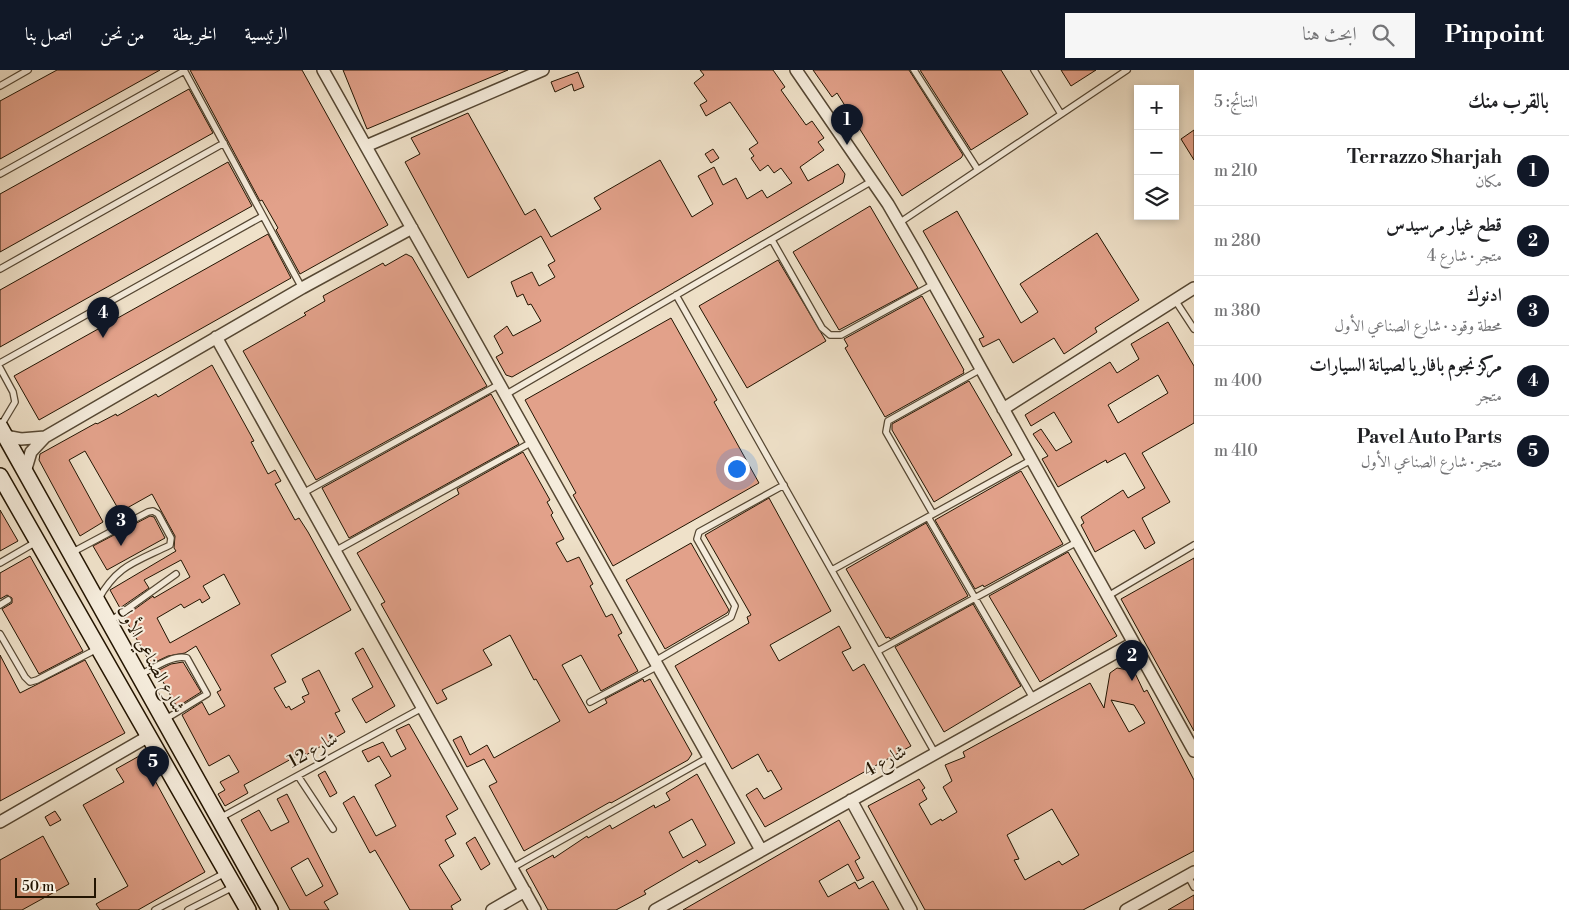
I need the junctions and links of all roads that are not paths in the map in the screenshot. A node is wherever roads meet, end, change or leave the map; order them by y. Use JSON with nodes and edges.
{"nodes":[{"id":1,"x":28,"y":70,"type":"edge"},
{"id":2,"x":323,"y":70,"type":"edge"},
{"id":3,"x":544,"y":70,"type":"edge"},
{"id":4,"x":796,"y":70,"type":"edge"},
{"id":5,"x":914,"y":70,"type":"edge"},
{"id":6,"x":1034,"y":70,"type":"edge"},
{"id":7,"x":1127,"y":70,"type":"edge"},
{"id":8,"x":184,"y":71,"type":"edge"},
{"id":9,"x":0,"y":86,"type":"edge"},
{"id":10,"x":1061,"y":114,"type":"junction"},
{"id":11,"x":224,"y":143,"type":"junction"},
{"id":12,"x":366,"y":146,"type":"junction"},
{"id":13,"x":978,"y":170,"type":"junction"},
{"id":14,"x":0,"y":174,"type":"edge"},
{"id":15,"x":872,"y":182,"type":"junction"},
{"id":16,"x":263,"y":216,"type":"junction"},
{"id":17,"x":899,"y":223,"type":"junction"},
{"id":18,"x":412,"y":228,"type":"junction"},
{"id":19,"x":772,"y":240,"type":"junction"},
{"id":20,"x":0,"y":269,"type":"edge"},
{"id":21,"x":934,"y":284,"type":"junction"},
{"id":22,"x":302,"y":288,"type":"junction"},
{"id":23,"x":1194,"y":288,"type":"edge"},
{"id":24,"x":676,"y":295,"type":"junction"},
{"id":25,"x":1175,"y":300,"type":"junction"},
{"id":26,"x":1194,"y":329,"type":"edge"},
{"id":27,"x":216,"y":337,"type":"junction"},
{"id":28,"x":0,"y":363,"type":"edge"},
{"id":29,"x":0,"y":368,"type":"edge"},
{"id":30,"x":981,"y":368,"type":"junction"},
{"id":31,"x":502,"y":389,"type":"junction"},
{"id":32,"x":1003,"y":409,"type":"junction"},
{"id":33,"x":2,"y":430,"type":"edge"},
{"id":34,"x":45,"y":436,"type":"junction"},
{"id":35,"x":532,"y":442,"type":"junction"},
{"id":36,"x":1031,"y":460,"type":"junction"},
{"id":37,"x":24,"y":472,"type":"junction"},
{"id":38,"x":0,"y":476,"type":"edge"},
{"id":39,"x":784,"y":485,"type":"junction"},
{"id":40,"x":302,"y":493,"type":"junction"},
{"id":41,"x":931,"y":515,"type":"junction"},
{"id":42,"x":38,"y":541,"type":"junction"},
{"id":43,"x":1077,"y":542,"type":"junction"},
{"id":44,"x":1194,"y":545,"type":"edge"},
{"id":45,"x":335,"y":551,"type":"junction"},
{"id":46,"x":70,"y":554,"type":"junction"},
{"id":47,"x":0,"y":563,"type":"edge"},
{"id":48,"x":832,"y":570,"type":"junction"},
{"id":49,"x":176,"y":574,"type":"dead end"},
{"id":50,"x":1108,"y":596,"type":"junction"},
{"id":51,"x":976,"y":598,"type":"junction"},
{"id":52,"x":8,"y":600,"type":"dead end"},
{"id":53,"x":97,"y":602,"type":"junction"},
{"id":54,"x":0,"y":604,"type":"edge"},
{"id":55,"x":109,"y":622,"type":"junction"},
{"id":56,"x":0,"y":634,"type":"edge"},
{"id":57,"x":1133,"y":642,"type":"junction"},
{"id":58,"x":98,"y":648,"type":"junction"},
{"id":59,"x":878,"y":651,"type":"junction"},
{"id":60,"x":657,"y":664,"type":"junction"},
{"id":61,"x":138,"y":676,"type":"junction"},
{"id":62,"x":1033,"y":698,"type":"junction"},
{"id":63,"x":590,"y":702,"type":"dead end"},
{"id":64,"x":422,"y":708,"type":"junction"},
{"id":65,"x":164,"y":720,"type":"junction"},
{"id":66,"x":149,"y":736,"type":"junction"},
{"id":67,"x":1194,"y":751,"type":"edge"},
{"id":68,"x":935,"y":753,"type":"junction"},
{"id":69,"x":709,"y":757,"type":"junction"},
{"id":70,"x":298,"y":776,"type":"junction"},
{"id":71,"x":851,"y":800,"type":"junction"},
{"id":72,"x":219,"y":819,"type":"junction"},
{"id":73,"x":0,"y":822,"type":"edge"},
{"id":74,"x":333,"y":830,"type":"dead end"},
{"id":75,"x":762,"y":850,"type":"junction"},
{"id":76,"x":512,"y":868,"type":"junction"},
{"id":77,"x":227,"y":872,"type":"junction"},
{"id":78,"x":1191,"y":874,"type":"edge"},
{"id":79,"x":234,"y":886,"type":"junction"},
{"id":80,"x":1194,"y":887,"type":"edge"},
{"id":81,"x":525,"y":892,"type":"junction"},
{"id":82,"x":155,"y":910,"type":"edge"},
{"id":83,"x":188,"y":910,"type":"edge"},
{"id":84,"x":248,"y":910,"type":"edge"},
{"id":85,"x":270,"y":910,"type":"edge"},
{"id":86,"x":492,"y":910,"type":"edge"},
{"id":87,"x":536,"y":910,"type":"edge"},
{"id":88,"x":654,"y":910,"type":"edge"},
{"id":89,"x":911,"y":910,"type":"edge"},
{"id":90,"x":1126,"y":910,"type":"edge"}],
"edges":[{"from":1,"to":9,"type":"lane"},
{"from":2,"to":12,"type":"street"},
{"from":3,"to":12,"type":"street"},
{"from":4,"to":15,"type":"street"},
{"from":5,"to":13,"type":"lane"},
{"from":6,"to":10,"type":"lane"},
{"from":7,"to":10,"type":"lane"},
{"from":8,"to":11,"type":"lane"},
{"from":8,"to":14,"type":"lane"},
{"from":10,"to":13,"type":"lane"},
{"from":11,"to":16,"type":"lane"},
{"from":11,"to":20,"type":"lane"},
{"from":12,"to":18,"type":"street"},
{"from":13,"to":17,"type":"lane"},
{"from":15,"to":17,"type":"street"},
{"from":15,"to":19,"type":"lane"},
{"from":16,"to":22,"type":"lane"},
{"from":16,"to":28,"type":"lane"},
{"from":17,"to":21,"type":"street"},
{"from":18,"to":22,"type":"street"},
{"from":18,"to":31,"type":"street"},
{"from":19,"to":21,"type":"lane"},
{"from":19,"to":24,"type":"lane"},
{"from":21,"to":30,"type":"street"},
{"from":22,"to":27,"type":"street"},
{"from":23,"to":25,"type":"street"},
{"from":24,"to":31,"type":"lane"},
{"from":24,"to":39,"type":"lane"},
{"from":25,"to":26,"type":"lane"},
{"from":25,"to":32,"type":"street"},
{"from":27,"to":34,"type":"street"},
{"from":27,"to":40,"type":"street"},
{"from":29,"to":33,"type":"lane"},
{"from":30,"to":32,"type":"street"},
{"from":30,"to":41,"type":"lane"},
{"from":31,"to":35,"type":"street"},
{"from":31,"to":40,"type":"lane"},
{"from":32,"to":36,"type":"street"},
{"from":33,"to":34,"type":"street"},
{"from":33,"to":37,"type":"main road","name":"شارع الصناعي الأول"},
{"from":34,"to":37,"type":"street"},
{"from":35,"to":45,"type":"lane"},
{"from":35,"to":60,"type":"street"},
{"from":36,"to":41,"type":"lane"},
{"from":36,"to":43,"type":"street"},
{"from":37,"to":46,"type":"main road","name":"شارع الصناعي الأول"},
{"from":38,"to":42,"type":"main road"},
{"from":39,"to":48,"type":"lane"},
{"from":39,"to":60,"type":"lane"},
{"from":40,"to":45,"type":"street"},
{"from":41,"to":48,"type":"lane"},
{"from":41,"to":51,"type":"lane"},
{"from":42,"to":47,"type":"lane"},
{"from":42,"to":58,"type":"main road"},
{"from":43,"to":50,"type":"street"},
{"from":43,"to":51,"type":"lane"},
{"from":44,"to":50,"type":"lane"},
{"from":45,"to":64,"type":"street"},
{"from":46,"to":53,"type":"main road","name":"شارع الصناعي الأول"},
{"from":46,"to":53,"type":"lane"},
{"from":48,"to":59,"type":"lane"},
{"from":49,"to":55,"type":"lane"},
{"from":50,"to":57,"type":"street"},
{"from":51,"to":59,"type":"lane"},
{"from":51,"to":62,"type":"lane"},
{"from":52,"to":54,"type":"lane"},
{"from":53,"to":55,"type":"main road","name":"شارع الصناعي الأول"},
{"from":55,"to":61,"type":"main road","name":"شارع الصناعي الأول"},
{"from":56,"to":58,"type":"lane"},
{"from":57,"to":62,"type":"street","name":"شارع 4"},
{"from":57,"to":67,"type":"street"},
{"from":58,"to":66,"type":"main road"},
{"from":59,"to":68,"type":"lane"},
{"from":60,"to":63,"type":"lane"},
{"from":60,"to":69,"type":"street"},
{"from":61,"to":65,"type":"main road","name":"شارع الصناعي الأول"},
{"from":61,"to":65,"type":"lane"},
{"from":62,"to":68,"type":"street","name":"شارع 4"},
{"from":64,"to":70,"type":"lane","name":"شارع 12"},
{"from":64,"to":76,"type":"street"},
{"from":65,"to":72,"type":"main road","name":"شارع الصناعي الأول"},
{"from":66,"to":73,"type":"street"},
{"from":66,"to":77,"type":"main road"},
{"from":68,"to":71,"type":"street","name":"شارع 4"},
{"from":69,"to":75,"type":"street"},
{"from":69,"to":76,"type":"lane"},
{"from":70,"to":72,"type":"lane","name":"شارع 12"},
{"from":70,"to":74,"type":"lane"},
{"from":71,"to":75,"type":"street","name":"شارع 4"},
{"from":71,"to":89,"type":"street"},
{"from":72,"to":85,"type":"main road","name":"شارع الصناعي الأول"},
{"from":75,"to":88,"type":"street","name":"شارع 4"},
{"from":76,"to":81,"type":"street"},
{"from":77,"to":79,"type":"main road"},
{"from":77,"to":82,"type":"lane"},
{"from":78,"to":80,"type":"lane"},
{"from":78,"to":90,"type":"street"},
{"from":79,"to":83,"type":"lane"},
{"from":79,"to":84,"type":"main road"},
{"from":81,"to":86,"type":"street"},
{"from":81,"to":87,"type":"street"}]}
